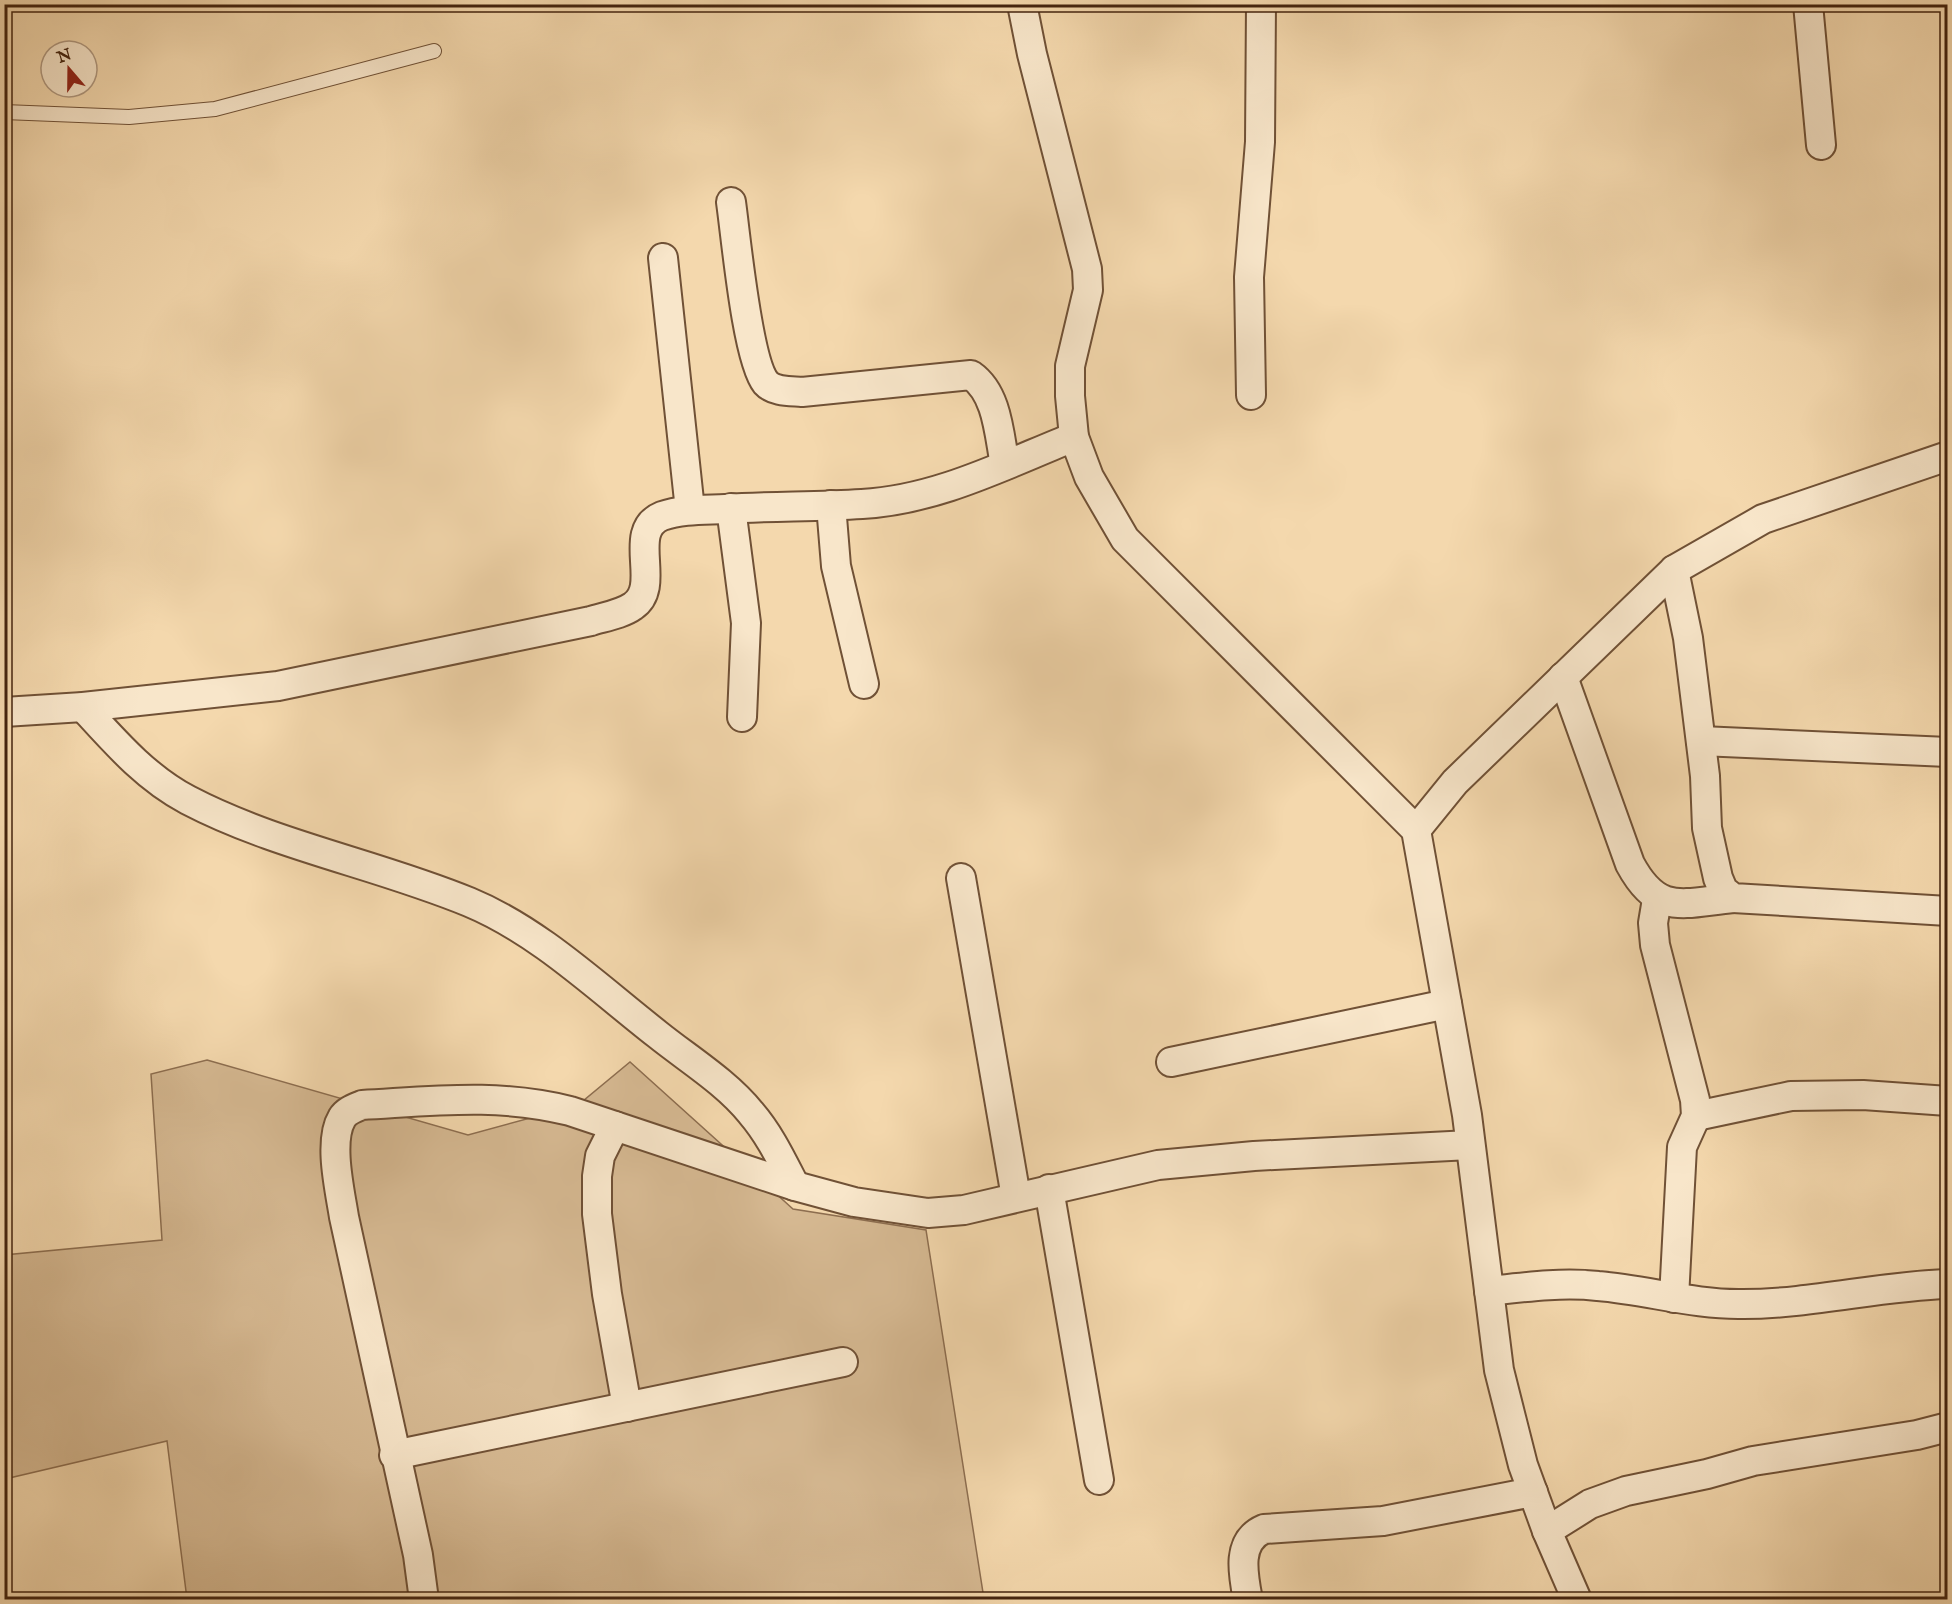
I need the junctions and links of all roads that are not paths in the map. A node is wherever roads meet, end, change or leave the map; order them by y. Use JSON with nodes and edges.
{"nodes":[{"id":1,"x":1022,"y":4,"type":"edge"},
{"id":2,"x":1261,"y":4,"type":"edge"},
{"id":3,"x":1808,"y":4,"type":"edge"},
{"id":4,"x":434,"y":51,"type":"dead end"},
{"id":5,"x":4,"y":112,"type":"edge"},
{"id":6,"x":1821,"y":145,"type":"dead end"},
{"id":7,"x":731,"y":202,"type":"dead end"},
{"id":8,"x":663,"y":258,"type":"dead end"},
{"id":9,"x":1251,"y":395,"type":"dead end"},
{"id":10,"x":1074,"y":437,"type":"junction"},
{"id":11,"x":1947,"y":456,"type":"edge"},
{"id":12,"x":1005,"y":465,"type":"junction"},
{"id":13,"x":831,"y":504,"type":"junction"},
{"id":14,"x":732,"y":508,"type":"junction"},
{"id":15,"x":690,"y":510,"type":"junction"},
{"id":16,"x":1674,"y":570,"type":"junction"},
{"id":17,"x":1563,"y":677,"type":"junction"},
{"id":18,"x":864,"y":684,"type":"dead end"},
{"id":19,"x":83,"y":707,"type":"junction"},
{"id":20,"x":4,"y":712,"type":"edge"},
{"id":21,"x":742,"y":717,"type":"dead end"},
{"id":22,"x":1701,"y":741,"type":"junction"},
{"id":23,"x":1947,"y":752,"type":"edge"},
{"id":24,"x":1416,"y":830,"type":"junction"},
{"id":25,"x":961,"y":878,"type":"dead end"},
{"id":26,"x":1732,"y":898,"type":"junction"},
{"id":27,"x":1658,"y":899,"type":"junction"},
{"id":28,"x":1947,"y":911,"type":"edge"},
{"id":29,"x":1447,"y":1004,"type":"junction"},
{"id":30,"x":1171,"y":1062,"type":"dead end"},
{"id":31,"x":1947,"y":1101,"type":"edge"},
{"id":32,"x":1696,"y":1116,"type":"junction"},
{"id":33,"x":615,"y":1126,"type":"junction"},
{"id":34,"x":1470,"y":1145,"type":"junction"},
{"id":35,"x":795,"y":1186,"type":"junction"},
{"id":36,"x":1049,"y":1189,"type":"junction"},
{"id":37,"x":1016,"y":1197,"type":"junction"},
{"id":38,"x":1947,"y":1284,"type":"edge"},
{"id":39,"x":1489,"y":1291,"type":"junction"},
{"id":40,"x":1674,"y":1298,"type":"junction"},
{"id":41,"x":843,"y":1362,"type":"dead end"},
{"id":42,"x":627,"y":1407,"type":"junction"},
{"id":43,"x":1947,"y":1427,"type":"edge"},
{"id":44,"x":394,"y":1455,"type":"junction"},
{"id":45,"x":1099,"y":1480,"type":"dead end"},
{"id":46,"x":1533,"y":1492,"type":"junction"},
{"id":47,"x":1547,"y":1531,"type":"junction"},
{"id":48,"x":424,"y":1599,"type":"edge"},
{"id":49,"x":1248,"y":1599,"type":"edge"},
{"id":50,"x":1577,"y":1599,"type":"edge"}],
"edges":[{"from":1,"to":10,"type":"street"},
{"from":2,"to":9,"type":"street"},
{"from":3,"to":6,"type":"street"},
{"from":4,"to":5,"type":"lane"},
{"from":7,"to":12,"type":"street"},
{"from":8,"to":15,"type":"street"},
{"from":10,"to":12,"type":"street"},
{"from":10,"to":24,"type":"street"},
{"from":11,"to":16,"type":"street"},
{"from":12,"to":13,"type":"street"},
{"from":13,"to":14,"type":"street"},
{"from":13,"to":18,"type":"street"},
{"from":14,"to":15,"type":"street"},
{"from":14,"to":21,"type":"street"},
{"from":15,"to":19,"type":"street"},
{"from":16,"to":17,"type":"street"},
{"from":16,"to":22,"type":"street"},
{"from":17,"to":24,"type":"street"},
{"from":17,"to":27,"type":"street"},
{"from":19,"to":20,"type":"street"},
{"from":19,"to":35,"type":"street"},
{"from":22,"to":23,"type":"street"},
{"from":22,"to":26,"type":"street"},
{"from":24,"to":29,"type":"street"},
{"from":25,"to":37,"type":"street"},
{"from":26,"to":27,"type":"street"},
{"from":26,"to":28,"type":"street"},
{"from":27,"to":32,"type":"street"},
{"from":29,"to":30,"type":"street"},
{"from":29,"to":34,"type":"street"},
{"from":31,"to":32,"type":"street"},
{"from":32,"to":40,"type":"street"},
{"from":33,"to":35,"type":"street"},
{"from":33,"to":42,"type":"street"},
{"from":33,"to":44,"type":"street"},
{"from":34,"to":36,"type":"street"},
{"from":34,"to":39,"type":"street"},
{"from":35,"to":37,"type":"street"},
{"from":36,"to":37,"type":"street"},
{"from":36,"to":45,"type":"street"},
{"from":38,"to":40,"type":"street"},
{"from":39,"to":40,"type":"street"},
{"from":39,"to":46,"type":"street"},
{"from":41,"to":42,"type":"street"},
{"from":42,"to":44,"type":"street"},
{"from":43,"to":47,"type":"street"},
{"from":44,"to":48,"type":"street"},
{"from":46,"to":47,"type":"street"},
{"from":46,"to":49,"type":"street"},
{"from":47,"to":50,"type":"street"}]}
